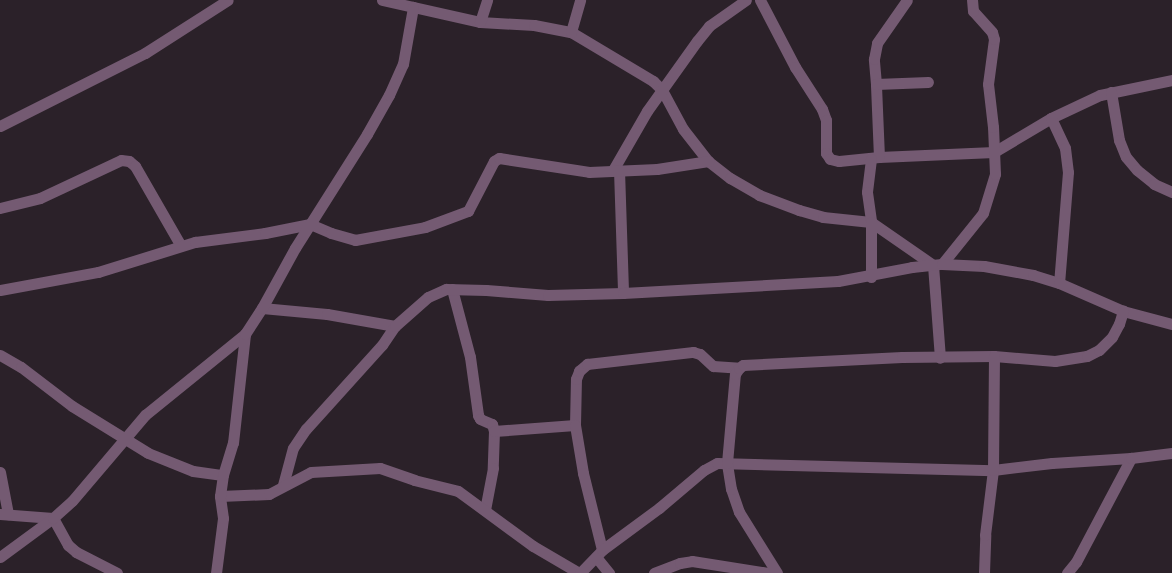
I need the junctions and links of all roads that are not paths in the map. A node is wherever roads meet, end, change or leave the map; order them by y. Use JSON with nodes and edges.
{"nodes":[{"id":1,"x":228,"y":0,"type":"edge"},
{"id":2,"x":382,"y":0,"type":"edge"},
{"id":3,"x":487,"y":0,"type":"edge"},
{"id":4,"x":580,"y":0,"type":"edge"},
{"id":5,"x":746,"y":0,"type":"edge"},
{"id":6,"x":760,"y":0,"type":"edge"},
{"id":7,"x":907,"y":0,"type":"edge"},
{"id":8,"x":972,"y":0,"type":"edge"},
{"id":9,"x":413,"y":7,"type":"junction"},
{"id":10,"x":480,"y":22,"type":"junction"},
{"id":11,"x":571,"y":32,"type":"junction"},
{"id":12,"x":1172,"y":80,"type":"edge"},
{"id":13,"x":928,"y":82,"type":"dead end"},
{"id":14,"x":876,"y":84,"type":"junction"},
{"id":15,"x":662,"y":90,"type":"junction"},
{"id":16,"x":1111,"y":92,"type":"junction"},
{"id":17,"x":1051,"y":118,"type":"junction"},
{"id":18,"x":0,"y":126,"type":"edge"},
{"id":19,"x":994,"y":152,"type":"junction"},
{"id":20,"x":875,"y":158,"type":"junction"},
{"id":21,"x":708,"y":161,"type":"junction"},
{"id":22,"x":616,"y":170,"type":"junction"},
{"id":23,"x":1172,"y":192,"type":"edge"},
{"id":24,"x":0,"y":208,"type":"edge"},
{"id":25,"x":871,"y":222,"type":"junction"},
{"id":26,"x":310,"y":224,"type":"junction"},
{"id":27,"x":181,"y":246,"type":"junction"},
{"id":28,"x":938,"y":265,"type":"junction"},
{"id":29,"x":871,"y":276,"type":"junction"},
{"id":30,"x":1059,"y":283,"type":"junction"},
{"id":31,"x":452,"y":289,"type":"junction"},
{"id":32,"x":0,"y":290,"type":"edge"},
{"id":33,"x":623,"y":293,"type":"junction"},
{"id":34,"x":262,"y":308,"type":"junction"},
{"id":35,"x":1123,"y":311,"type":"junction"},
{"id":36,"x":1172,"y":324,"type":"edge"},
{"id":37,"x":396,"y":326,"type":"junction"},
{"id":38,"x":244,"y":334,"type":"junction"},
{"id":39,"x":0,"y":355,"type":"edge"},
{"id":40,"x":994,"y":356,"type":"junction"},
{"id":41,"x":940,"y":358,"type":"junction"},
{"id":42,"x":739,"y":368,"type":"junction"},
{"id":43,"x":575,"y":425,"type":"junction"},
{"id":44,"x":494,"y":431,"type":"junction"},
{"id":45,"x":123,"y":439,"type":"junction"},
{"id":46,"x":1172,"y":454,"type":"edge"},
{"id":47,"x":1131,"y":458,"type":"junction"},
{"id":48,"x":727,"y":463,"type":"junction"},
{"id":49,"x":993,"y":470,"type":"junction"},
{"id":50,"x":223,"y":475,"type":"junction"},
{"id":51,"x":0,"y":476,"type":"edge"},
{"id":52,"x":282,"y":485,"type":"junction"},
{"id":53,"x":220,"y":496,"type":"junction"},
{"id":54,"x":485,"y":510,"type":"junction"},
{"id":55,"x":4,"y":514,"type":"edge"},
{"id":56,"x":53,"y":518,"type":"junction"},
{"id":57,"x":599,"y":554,"type":"junction"},
{"id":58,"x":0,"y":556,"type":"edge"},
{"id":59,"x":706,"y":568,"type":"edge"},
{"id":60,"x":117,"y":573,"type":"edge"},
{"id":61,"x":216,"y":573,"type":"edge"},
{"id":62,"x":580,"y":573,"type":"edge"},
{"id":63,"x":609,"y":573,"type":"edge"},
{"id":64,"x":654,"y":573,"type":"edge"},
{"id":65,"x":769,"y":573,"type":"edge"},
{"id":66,"x":777,"y":573,"type":"edge"},
{"id":67,"x":984,"y":573,"type":"edge"},
{"id":68,"x":1067,"y":573,"type":"edge"}],
"edges":[{"from":1,"to":18,"type":"street"},
{"from":2,"to":9,"type":"street"},
{"from":3,"to":10,"type":"street"},
{"from":4,"to":11,"type":"street"},
{"from":5,"to":15,"type":"street"},
{"from":6,"to":20,"type":"street"},
{"from":7,"to":14,"type":"street"},
{"from":8,"to":19,"type":"street"},
{"from":9,"to":10,"type":"street"},
{"from":9,"to":26,"type":"street"},
{"from":10,"to":11,"type":"street"},
{"from":11,"to":15,"type":"street"},
{"from":12,"to":16,"type":"street"},
{"from":13,"to":14,"type":"street"},
{"from":14,"to":20,"type":"street"},
{"from":15,"to":21,"type":"street"},
{"from":15,"to":22,"type":"street"},
{"from":16,"to":17,"type":"street"},
{"from":16,"to":23,"type":"street"},
{"from":17,"to":19,"type":"street"},
{"from":17,"to":30,"type":"street"},
{"from":19,"to":20,"type":"street"},
{"from":19,"to":28,"type":"street"},
{"from":20,"to":25,"type":"street"},
{"from":21,"to":22,"type":"street"},
{"from":21,"to":25,"type":"street"},
{"from":22,"to":26,"type":"street"},
{"from":22,"to":33,"type":"street"},
{"from":24,"to":27,"type":"street"},
{"from":25,"to":28,"type":"street"},
{"from":25,"to":29,"type":"street"},
{"from":26,"to":27,"type":"street"},
{"from":26,"to":34,"type":"street"},
{"from":27,"to":32,"type":"street"},
{"from":28,"to":29,"type":"street"},
{"from":28,"to":30,"type":"street"},
{"from":28,"to":41,"type":"street"},
{"from":29,"to":33,"type":"street"},
{"from":30,"to":35,"type":"street"},
{"from":31,"to":33,"type":"street"},
{"from":31,"to":37,"type":"street"},
{"from":31,"to":44,"type":"street"},
{"from":34,"to":37,"type":"street"},
{"from":34,"to":38,"type":"street"},
{"from":35,"to":36,"type":"street"},
{"from":35,"to":40,"type":"street"},
{"from":37,"to":52,"type":"street"},
{"from":38,"to":45,"type":"street"},
{"from":38,"to":50,"type":"street"},
{"from":39,"to":45,"type":"street"},
{"from":40,"to":41,"type":"street"},
{"from":40,"to":49,"type":"street"},
{"from":41,"to":42,"type":"street"},
{"from":42,"to":43,"type":"street"},
{"from":42,"to":48,"type":"street"},
{"from":43,"to":44,"type":"street"},
{"from":43,"to":57,"type":"street"},
{"from":44,"to":54,"type":"street"},
{"from":45,"to":50,"type":"street"},
{"from":45,"to":56,"type":"street"},
{"from":46,"to":47,"type":"street"},
{"from":47,"to":49,"type":"street"},
{"from":47,"to":68,"type":"street"},
{"from":48,"to":49,"type":"street"},
{"from":48,"to":57,"type":"street"},
{"from":48,"to":66,"type":"street"},
{"from":49,"to":67,"type":"street"},
{"from":50,"to":53,"type":"street"},
{"from":51,"to":55,"type":"street"},
{"from":52,"to":53,"type":"street"},
{"from":52,"to":54,"type":"street"},
{"from":53,"to":61,"type":"street"},
{"from":54,"to":62,"type":"street"},
{"from":55,"to":56,"type":"street"},
{"from":56,"to":58,"type":"street"},
{"from":56,"to":60,"type":"street"},
{"from":57,"to":62,"type":"street"},
{"from":57,"to":63,"type":"street"},
{"from":59,"to":64,"type":"street"},
{"from":59,"to":65,"type":"street"}]}
